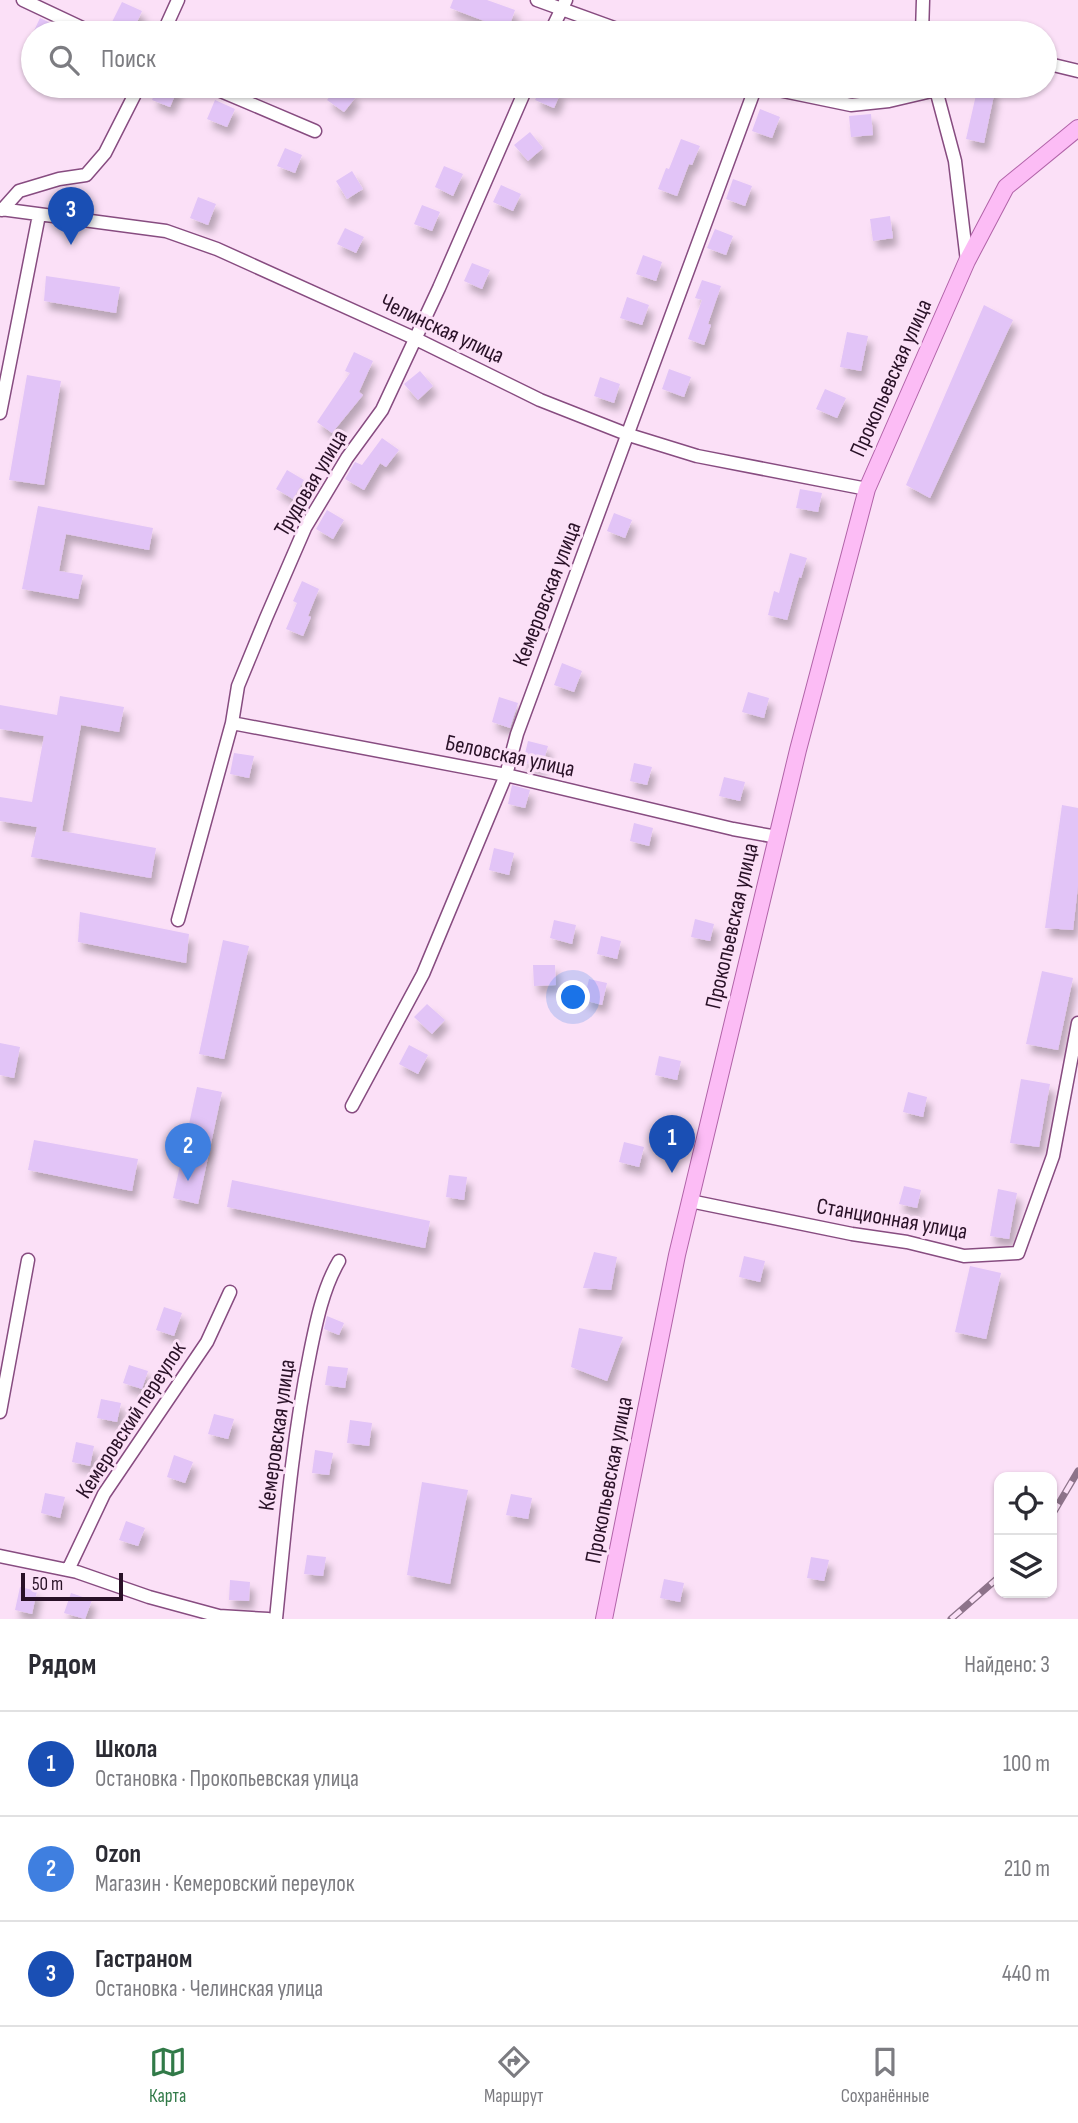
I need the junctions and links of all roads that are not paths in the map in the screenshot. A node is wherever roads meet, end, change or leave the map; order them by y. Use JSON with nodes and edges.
{"nodes":[{"id":1,"x":23,"y":0,"type":"edge"},
{"id":2,"x":178,"y":0,"type":"edge"},
{"id":3,"x":537,"y":0,"type":"edge"},
{"id":4,"x":923,"y":0,"type":"edge"},
{"id":5,"x":563,"y":4,"type":"edge"},
{"id":6,"x":68,"y":21,"type":"edge"},
{"id":7,"x":168,"y":21,"type":"edge"},
{"id":8,"x":555,"y":21,"type":"edge"},
{"id":9,"x":601,"y":21,"type":"edge"},
{"id":10,"x":922,"y":21,"type":"edge"},
{"id":11,"x":1057,"y":66,"type":"edge"},
{"id":12,"x":1078,"y":71,"type":"edge"},
{"id":13,"x":133,"y":98,"type":"edge"},
{"id":14,"x":237,"y":98,"type":"edge"},
{"id":15,"x":522,"y":98,"type":"edge"},
{"id":16,"x":753,"y":98,"type":"edge"},
{"id":17,"x":817,"y":98,"type":"edge"},
{"id":18,"x":900,"y":98,"type":"edge"},
{"id":19,"x":939,"y":98,"type":"edge"},
{"id":20,"x":1078,"y":128,"type":"edge"},
{"id":21,"x":315,"y":131,"type":"dead end"},
{"id":22,"x":1,"y":209,"type":"edge"},
{"id":23,"x":40,"y":215,"type":"junction"},
{"id":24,"x":967,"y":261,"type":"junction"},
{"id":25,"x":414,"y":338,"type":"junction"},
{"id":26,"x":0,"y":413,"type":"edge"},
{"id":27,"x":629,"y":435,"type":"junction"},
{"id":28,"x":867,"y":489,"type":"junction"},
{"id":29,"x":232,"y":723,"type":"junction"},
{"id":30,"x":506,"y":775,"type":"junction"},
{"id":31,"x":777,"y":837,"type":"junction"},
{"id":32,"x":178,"y":920,"type":"dead end"},
{"id":33,"x":1078,"y":1023,"type":"edge"},
{"id":34,"x":352,"y":1106,"type":"dead end"},
{"id":35,"x":690,"y":1201,"type":"junction"},
{"id":36,"x":28,"y":1260,"type":"dead end"},
{"id":37,"x":339,"y":1261,"type":"dead end"},
{"id":38,"x":230,"y":1292,"type":"dead end"},
{"id":39,"x":0,"y":1412,"type":"edge"},
{"id":40,"x":0,"y":1556,"type":"edge"},
{"id":41,"x":68,"y":1570,"type":"junction"},
{"id":42,"x":218,"y":1618,"type":"edge"},
{"id":43,"x":268,"y":1619,"type":"edge"},
{"id":44,"x":276,"y":1619,"type":"edge"},
{"id":45,"x":604,"y":1619,"type":"edge"}],
"edges":[{"from":1,"to":6,"type":"street"},
{"from":2,"to":7,"type":"street"},
{"from":3,"to":5,"type":"street"},
{"from":4,"to":10,"type":"street"},
{"from":5,"to":8,"type":"street"},
{"from":5,"to":9,"type":"street"},
{"from":11,"to":12,"type":"street"},
{"from":13,"to":22,"type":"street"},
{"from":14,"to":21,"type":"street"},
{"from":15,"to":25,"type":"street","name":"Трудовая улица"},
{"from":16,"to":27,"type":"street","name":"Кемеровская улица"},
{"from":17,"to":18,"type":"street"},
{"from":19,"to":24,"type":"street"},
{"from":20,"to":24,"type":"main road","name":"Прокопьевская улица"},
{"from":22,"to":23,"type":"street","name":"Челинская улица"},
{"from":23,"to":25,"type":"street","name":"Челинская улица"},
{"from":23,"to":26,"type":"street"},
{"from":24,"to":28,"type":"main road","name":"Прокопьевская улица"},
{"from":25,"to":27,"type":"street","name":"Челинская улица"},
{"from":25,"to":29,"type":"street","name":"Трудовая улица"},
{"from":27,"to":28,"type":"street","name":"Челинская улица"},
{"from":27,"to":30,"type":"street","name":"Кемеровская улица"},
{"from":28,"to":31,"type":"main road","name":"Прокопьевская улица"},
{"from":29,"to":30,"type":"street","name":"Беловская улица"},
{"from":29,"to":32,"type":"street","name":"Трудовая улица"},
{"from":30,"to":31,"type":"street","name":"Беловская улица"},
{"from":30,"to":34,"type":"street","name":"Кемеровская улица"},
{"from":31,"to":35,"type":"main road","name":"Прокопьевская улица"},
{"from":33,"to":35,"type":"street","name":"Станционная улица"},
{"from":35,"to":45,"type":"main road","name":"Прокопьевская улица"},
{"from":36,"to":39,"type":"street"},
{"from":37,"to":44,"type":"street","name":"Кемеровская улица"},
{"from":38,"to":41,"type":"street","name":"Кемеровский переулок"},
{"from":40,"to":41,"type":"street"},
{"from":41,"to":42,"type":"street"},
{"from":42,"to":43,"type":"street"}]}
